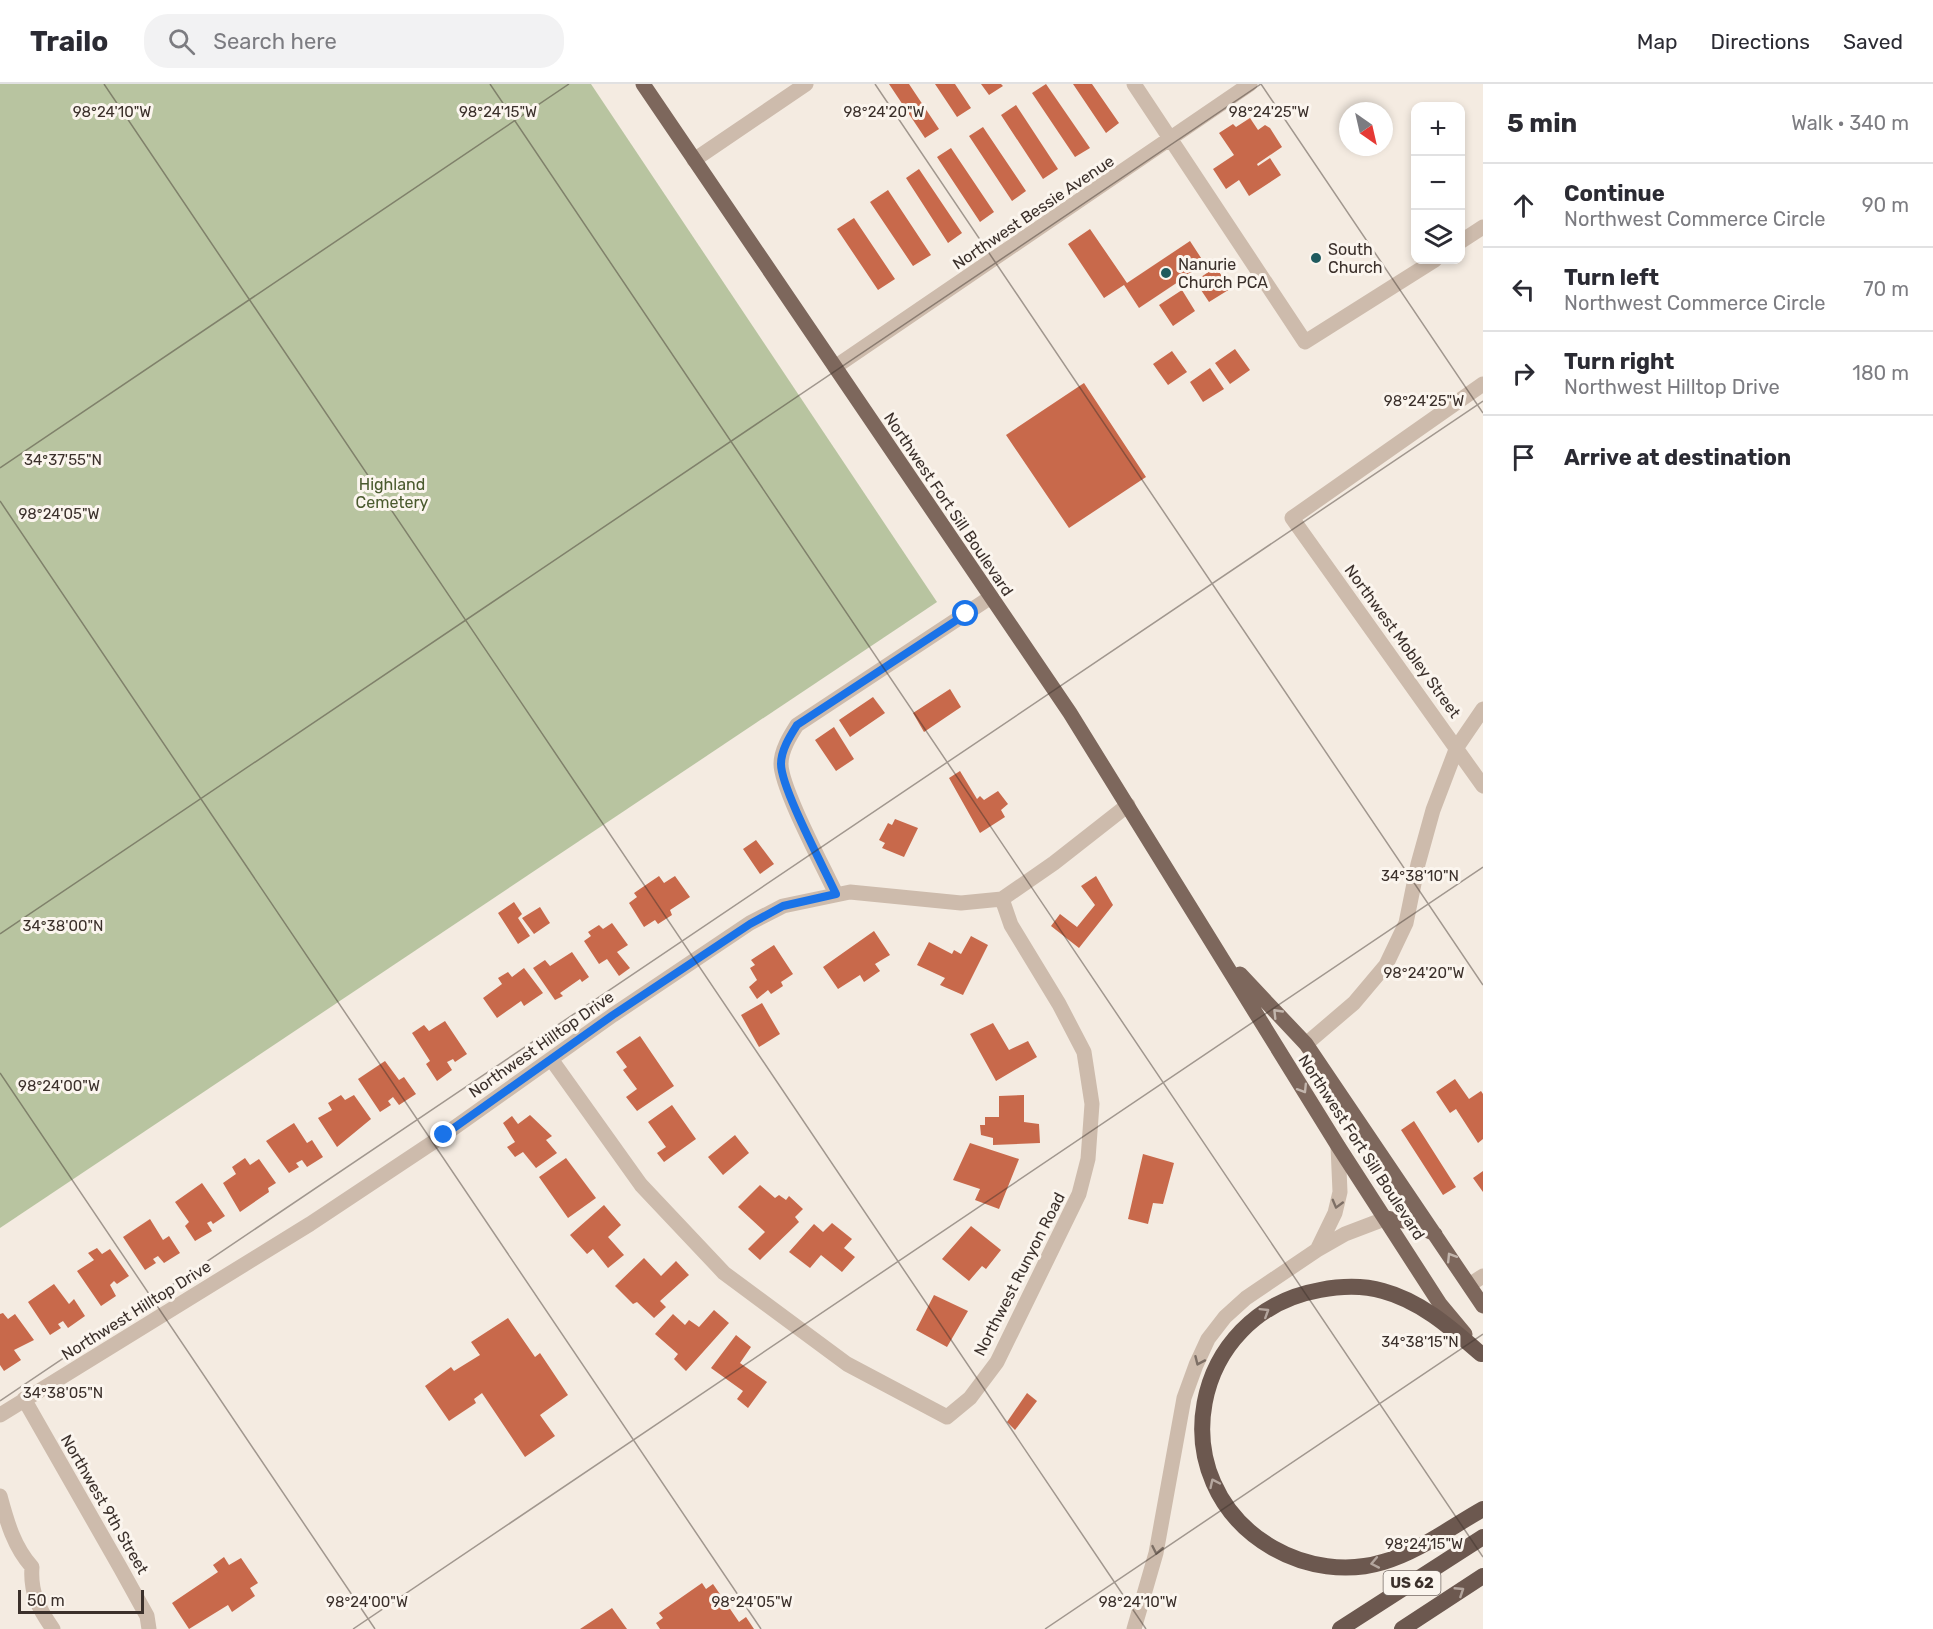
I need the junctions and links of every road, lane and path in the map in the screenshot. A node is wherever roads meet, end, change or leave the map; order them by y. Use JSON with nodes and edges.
{"nodes":[{"id":1,"x":643,"y":84,"type":"edge"},
{"id":2,"x":806,"y":84,"type":"edge"},
{"id":3,"x":1134,"y":84,"type":"edge"},
{"id":4,"x":1250,"y":84,"type":"edge"},
{"id":5,"x":1172,"y":140,"type":"junction"},
{"id":6,"x":694,"y":160,"type":"junction"},
{"id":7,"x":1483,"y":227,"type":"edge"},
{"id":8,"x":1465,"y":239,"type":"edge"},
{"id":9,"x":1429,"y":264,"type":"edge"},
{"id":10,"x":834,"y":367,"type":"junction"},
{"id":11,"x":1483,"y":384,"type":"edge"},
{"id":12,"x":991,"y":597,"type":"junction"},
{"id":13,"x":1483,"y":709,"type":"edge"},
{"id":14,"x":1457,"y":747,"type":"junction"},
{"id":15,"x":1483,"y":786,"type":"edge"},
{"id":16,"x":1128,"y":805,"type":"junction"},
{"id":17,"x":836,"y":894,"type":"junction"},
{"id":18,"x":1002,"y":900,"type":"junction"},
{"id":19,"x":1217,"y":950,"type":"junction"},
{"id":20,"x":1306,"y":1044,"type":"junction"},
{"id":21,"x":551,"y":1059,"type":"junction"},
{"id":22,"x":1338,"y":1146,"type":"junction"},
{"id":23,"x":1387,"y":1218,"type":"junction"},
{"id":24,"x":1438,"y":1236,"type":"junction"},
{"id":25,"x":1317,"y":1250,"type":"junction"},
{"id":26,"x":1483,"y":1276,"type":"edge"},
{"id":27,"x":1469,"y":1285,"type":"junction"},
{"id":28,"x":1483,"y":1306,"type":"edge"},
{"id":29,"x":1482,"y":1355,"type":"edge"},
{"id":30,"x":24,"y":1400,"type":"junction"},
{"id":31,"x":0,"y":1415,"type":"edge"},
{"id":32,"x":0,"y":1496,"type":"edge"},
{"id":33,"x":1483,"y":1509,"type":"edge"},
{"id":34,"x":1483,"y":1537,"type":"edge"},
{"id":35,"x":1483,"y":1576,"type":"edge"},
{"id":36,"x":53,"y":1629,"type":"edge"},
{"id":37,"x":149,"y":1629,"type":"edge"},
{"id":38,"x":1134,"y":1629,"type":"edge"},
{"id":39,"x":1340,"y":1629,"type":"edge"},
{"id":40,"x":1402,"y":1629,"type":"edge"}],
"edges":[{"from":1,"to":6,"type":"main road","name":"Northwest Fort Sill Boulevard"},
{"from":2,"to":6,"type":"street"},
{"from":3,"to":5,"type":"street"},
{"from":4,"to":5,"type":"street","name":"Northwest Bessie Avenue"},
{"from":5,"to":9,"type":"street"},
{"from":5,"to":10,"type":"street","name":"Northwest Bessie Avenue"},
{"from":6,"to":10,"type":"main road","name":"Northwest Fort Sill Boulevard"},
{"from":7,"to":8,"type":"street"},
{"from":10,"to":12,"type":"main road","name":"Northwest Fort Sill Boulevard"},
{"from":11,"to":14,"type":"street","name":"Northwest Mobley Street"},
{"from":12,"to":16,"type":"main road","name":"Northwest Fort Sill Boulevard"},
{"from":12,"to":17,"type":"street"},
{"from":13,"to":14,"type":"street"},
{"from":14,"to":15,"type":"street","name":"Northwest Mobley Street"},
{"from":14,"to":20,"type":"street"},
{"from":16,"to":18,"type":"street"},
{"from":16,"to":19,"type":"main road","name":"Northwest Fort Sill Boulevard"},
{"from":17,"to":18,"type":"street","name":"Northwest Hilltop Drive"},
{"from":17,"to":21,"type":"street","name":"Northwest Hilltop Drive"},
{"from":18,"to":21,"type":"street","name":"Northwest Runyon Road"},
{"from":20,"to":19,"type":"main road","name":"Northwest Fort Sill Boulevard","one_way":true},
{"from":19,"to":22,"type":"main road","name":"Northwest Fort Sill Boulevard","one_way":true},
{"from":20,"to":24,"type":"main road","name":"Northwest Fort Sill Boulevard"},
{"from":21,"to":30,"type":"street","name":"Northwest Hilltop Drive"},
{"from":22,"to":23,"type":"main road","name":"Northwest Fort Sill Boulevard"},
{"from":22,"to":25,"type":"street","one_way":true},
{"from":23,"to":24,"type":"main road"},
{"from":23,"to":25,"type":"street"},
{"from":23,"to":29,"type":"main road","name":"Northwest Fort Sill Boulevard"},
{"from":27,"to":24,"type":"main road","name":"Northwest Fort Sill Boulevard","one_way":true},
{"from":25,"to":38,"type":"street","one_way":true},
{"from":26,"to":27,"type":"street"},
{"from":27,"to":28,"type":"main road","name":"Northwest Fort Sill Boulevard"},
{"from":33,"to":29,"type":"highway","one_way":true},
{"from":30,"to":31,"type":"street","name":"Northwest Hilltop Drive"},
{"from":30,"to":37,"type":"street","name":"Northwest 9th Street"},
{"from":32,"to":36,"type":"street"},
{"from":34,"to":39,"type":"highway","number":"US 62"},
{"from":40,"to":35,"type":"highway","number":"US 62","one_way":true}]}
